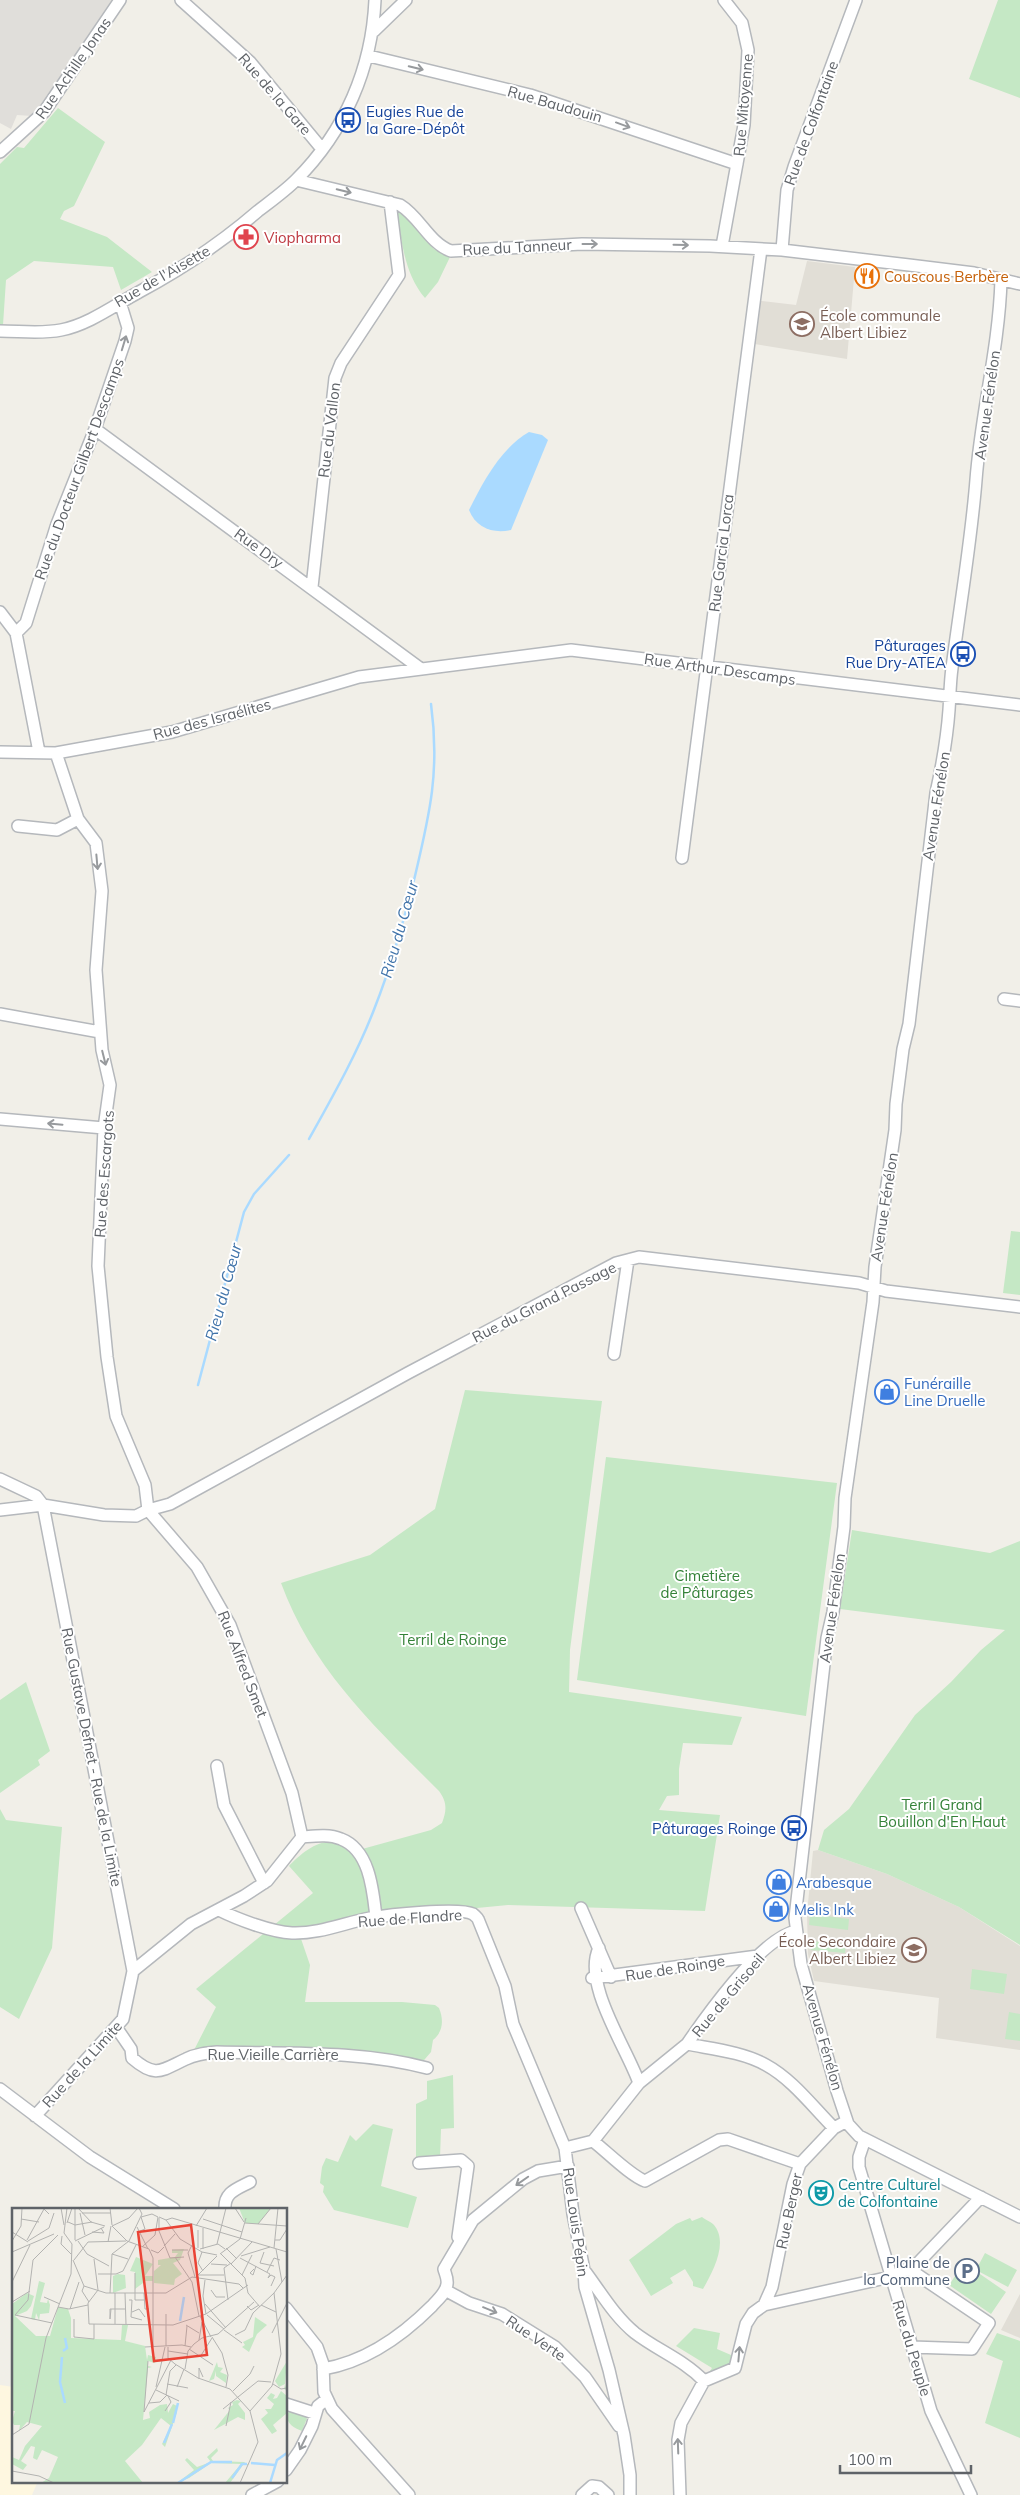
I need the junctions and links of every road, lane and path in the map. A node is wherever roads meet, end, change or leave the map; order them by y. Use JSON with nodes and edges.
{"nodes":[{"id":1,"x":120,"y":0,"type":"edge"},
{"id":2,"x":181,"y":0,"type":"edge"},
{"id":3,"x":375,"y":0,"type":"edge"},
{"id":4,"x":406,"y":0,"type":"edge"},
{"id":5,"x":724,"y":0,"type":"edge"},
{"id":6,"x":856,"y":0,"type":"edge"},
{"id":7,"x":374,"y":31,"type":"junction"},
{"id":8,"x":369,"y":56,"type":"junction"},
{"id":9,"x":322,"y":149,"type":"junction"},
{"id":10,"x":0,"y":152,"type":"edge"},
{"id":11,"x":737,"y":164,"type":"junction"},
{"id":12,"x":296,"y":180,"type":"junction"},
{"id":13,"x":390,"y":202,"type":"junction"},
{"id":14,"x":722,"y":246,"type":"junction"},
{"id":15,"x":761,"y":249,"type":"junction"},
{"id":16,"x":782,"y":250,"type":"junction"},
{"id":17,"x":1001,"y":280,"type":"junction"},
{"id":18,"x":1020,"y":284,"type":"edge"},
{"id":19,"x":120,"y":302,"type":"junction"},
{"id":20,"x":0,"y":331,"type":"edge"},
{"id":21,"x":95,"y":429,"type":"junction"},
{"id":22,"x":312,"y":587,"type":"junction"},
{"id":23,"x":0,"y":612,"type":"edge"},
{"id":24,"x":16,"y":633,"type":"junction"},
{"id":25,"x":706,"y":668,"type":"junction"},
{"id":26,"x":421,"y":669,"type":"junction"},
{"id":27,"x":950,"y":696,"type":"junction"},
{"id":28,"x":1020,"y":705,"type":"edge"},
{"id":29,"x":0,"y":752,"type":"edge"},
{"id":30,"x":40,"y":752,"type":"junction"},
{"id":31,"x":56,"y":753,"type":"junction"},
{"id":32,"x":78,"y":819,"type":"junction"},
{"id":33,"x":18,"y":826,"type":"dead end"},
{"id":34,"x":682,"y":858,"type":"dead end"},
{"id":35,"x":1004,"y":999,"type":"dead end"},
{"id":36,"x":1020,"y":1001,"type":"edge"},
{"id":37,"x":0,"y":1014,"type":"edge"},
{"id":38,"x":100,"y":1032,"type":"junction"},
{"id":39,"x":0,"y":1119,"type":"edge"},
{"id":40,"x":104,"y":1128,"type":"junction"},
{"id":41,"x":628,"y":1260,"type":"junction"},
{"id":42,"x":874,"y":1287,"type":"junction"},
{"id":43,"x":1020,"y":1307,"type":"edge"},
{"id":44,"x":614,"y":1354,"type":"dead end"},
{"id":45,"x":0,"y":1479,"type":"edge"},
{"id":46,"x":43,"y":1504,"type":"junction"},
{"id":47,"x":0,"y":1510,"type":"edge"},
{"id":48,"x":148,"y":1510,"type":"junction"},
{"id":49,"x":218,"y":1766,"type":"dead end"},
{"id":50,"x":302,"y":1837,"type":"junction"},
{"id":51,"x":264,"y":1883,"type":"junction"},
{"id":52,"x":581,"y":1908,"type":"dead end"},
{"id":53,"x":219,"y":1910,"type":"junction"},
{"id":54,"x":376,"y":1917,"type":"junction"},
{"id":55,"x":796,"y":1931,"type":"junction"},
{"id":56,"x":599,"y":1948,"type":"junction"},
{"id":57,"x":758,"y":1956,"type":"junction"},
{"id":58,"x":133,"y":1971,"type":"junction"},
{"id":59,"x":611,"y":1977,"type":"junction"},
{"id":60,"x":594,"y":1978,"type":"junction"},
{"id":61,"x":126,"y":2010,"type":"joint"},
{"id":62,"x":116,"y":2027,"type":"junction"},
{"id":63,"x":687,"y":2044,"type":"junction"},
{"id":64,"x":427,"y":2068,"type":"dead end"},
{"id":65,"x":639,"y":2083,"type":"junction"},
{"id":66,"x":0,"y":2090,"type":"edge"},
{"id":67,"x":35,"y":2116,"type":"junction"},
{"id":68,"x":849,"y":2125,"type":"junction"},
{"id":69,"x":834,"y":2128,"type":"junction"},
{"id":70,"x":865,"y":2139,"type":"junction"},
{"id":71,"x":593,"y":2141,"type":"junction"},
{"id":72,"x":565,"y":2148,"type":"junction"},
{"id":73,"x":419,"y":2163,"type":"dead end"},
{"id":74,"x":800,"y":2164,"type":"junction"},
{"id":75,"x":568,"y":2166,"type":"junction"},
{"id":76,"x":250,"y":2182,"type":"dead end"},
{"id":77,"x":980,"y":2197,"type":"junction"},
{"id":78,"x":172,"y":2208,"type":"edge"},
{"id":79,"x":225,"y":2208,"type":"edge"},
{"id":80,"x":1020,"y":2217,"type":"edge"},
{"id":81,"x":454,"y":2251,"type":"junction"},
{"id":82,"x":909,"y":2269,"type":"junction"},
{"id":83,"x":584,"y":2270,"type":"junction"},
{"id":84,"x":890,"y":2277,"type":"junction"},
{"id":85,"x":446,"y":2290,"type":"junction"},
{"id":86,"x":764,"y":2305,"type":"junction"},
{"id":87,"x":288,"y":2310,"type":"edge"},
{"id":88,"x":912,"y":2347,"type":"junction"},
{"id":89,"x":323,"y":2369,"type":"junction"},
{"id":90,"x":704,"y":2381,"type":"junction"},
{"id":91,"x":326,"y":2400,"type":"junction"},
{"id":92,"x":288,"y":2405,"type":"edge"},
{"id":93,"x":314,"y":2413,"type":"junction"},
{"id":94,"x":624,"y":2435,"type":"junction"},
{"id":95,"x":288,"y":2467,"type":"edge"},
{"id":96,"x":276,"y":2482,"type":"edge"},
{"id":97,"x":252,"y":2495,"type":"edge"},
{"id":98,"x":409,"y":2495,"type":"edge"},
{"id":99,"x":582,"y":2495,"type":"edge"},
{"id":100,"x":608,"y":2495,"type":"edge"},
{"id":101,"x":630,"y":2495,"type":"edge"},
{"id":102,"x":680,"y":2495,"type":"edge"},
{"id":103,"x":971,"y":2495,"type":"edge"}],
"edges":[{"from":1,"to":10,"type":"street","name":"Rue Achille Jonas"},
{"from":2,"to":9,"type":"street","name":"Rue de la Gare"},
{"from":3,"to":7,"type":"street","name":"Rue de l'Aisette"},
{"from":4,"to":7,"type":"street"},
{"from":5,"to":11,"type":"street","name":"Rue Mitoyenne"},
{"from":6,"to":16,"type":"street","name":"Rue de Colfontaine"},
{"from":7,"to":8,"type":"street","name":"Rue de l'Aisette"},
{"from":8,"to":9,"type":"street","name":"Rue de l'Aisette"},
{"from":8,"to":11,"type":"street","name":"Rue Baudouin","one_way":true},
{"from":9,"to":12,"type":"street","name":"Rue de l'Aisette"},
{"from":11,"to":14,"type":"street","name":"Rue Mitoyenne"},
{"from":12,"to":13,"type":"street","name":"Rue du Tanneur","one_way":true},
{"from":12,"to":19,"type":"street","name":"Rue de l'Aisette"},
{"from":13,"to":14,"type":"street","name":"Rue du Tanneur","one_way":true},
{"from":13,"to":22,"type":"street","name":"Rue du Vallon"},
{"from":14,"to":15,"type":"street","name":"Rue du Tanneur"},
{"from":15,"to":16,"type":"street","name":"Rue du Tanneur"},
{"from":15,"to":25,"type":"street","name":"Rue Garcia Lorca"},
{"from":16,"to":17,"type":"street","name":"Rue du Tanneur"},
{"from":17,"to":18,"type":"street","name":"Rue du Tanneur"},
{"from":17,"to":27,"type":"street","name":"Avenue Fénélon"},
{"from":19,"to":20,"type":"street","name":"Rue de l'Aisette"},
{"from":21,"to":19,"type":"street","name":"Rue du Docteur Gilbert Descamps","one_way":true},
{"from":21,"to":22,"type":"street","name":"Rue Dry"},
{"from":21,"to":24,"type":"street","name":"Rue du Docteur Gilbert Descamps"},
{"from":22,"to":26,"type":"street","name":"Rue Dry"},
{"from":23,"to":24,"type":"street"},
{"from":24,"to":30,"type":"street"},
{"from":25,"to":26,"type":"street","name":"Rue Arthur Descamps"},
{"from":25,"to":27,"type":"street","name":"Rue Arthur Descamps"},
{"from":25,"to":34,"type":"street","name":"Rue Garcia Lorca"},
{"from":26,"to":31,"type":"street","name":"Rue des Israélites"},
{"from":27,"to":28,"type":"street","name":"Rue Arthur Descamps"},
{"from":27,"to":42,"type":"street","name":"Avenue Fénélon"},
{"from":29,"to":30,"type":"street","name":"Rue des Israélites"},
{"from":30,"to":31,"type":"street","name":"Rue des Israélites"},
{"from":31,"to":32,"type":"street","name":"Rue des Escargots"},
{"from":32,"to":33,"type":"street"},
{"from":32,"to":38,"type":"street","name":"Rue des Escargots","one_way":true},
{"from":35,"to":36,"type":"street"},
{"from":37,"to":38,"type":"street"},
{"from":38,"to":40,"type":"street","name":"Rue des Escargots","one_way":true},
{"from":40,"to":39,"type":"street","one_way":true},
{"from":40,"to":48,"type":"street","name":"Rue des Escargots"},
{"from":41,"to":42,"type":"street","name":"Rue du Grand Passage"},
{"from":41,"to":44,"type":"street"},
{"from":41,"to":48,"type":"street","name":"Rue du Grand Passage"},
{"from":42,"to":43,"type":"street","name":"Rue du Grand Passage"},
{"from":42,"to":55,"type":"street","name":"Avenue Fénélon"},
{"from":45,"to":46,"type":"street"},
{"from":46,"to":47,"type":"street"},
{"from":46,"to":48,"type":"street"},
{"from":46,"to":58,"type":"street","name":"Rue Gustave Defnet - Rue de la Limite"},
{"from":48,"to":50,"type":"street","name":"Rue Alfred Smet"},
{"from":49,"to":51,"type":"street"},
{"from":50,"to":51,"type":"street"},
{"from":50,"to":54,"type":"street"},
{"from":51,"to":53,"type":"street"},
{"from":52,"to":56,"type":"street"},
{"from":53,"to":54,"type":"street","name":"Rue de Flandre"},
{"from":53,"to":58,"type":"street"},
{"from":54,"to":72,"type":"street","name":"Rue de Flandre"},
{"from":55,"to":57,"type":"street","name":"Rue de Grisoeil"},
{"from":55,"to":68,"type":"street","name":"Avenue Fénélon"},
{"from":56,"to":59,"type":"street"},
{"from":56,"to":60,"type":"street"},
{"from":57,"to":59,"type":"street","name":"Rue de Roinge"},
{"from":57,"to":63,"type":"street","name":"Rue de Grisoeil"},
{"from":58,"to":61,"type":"street","name":"Rue Gustave Defnet - Rue de la Limite"},
{"from":59,"to":60,"type":"street","name":"Rue de Roinge"},
{"from":60,"to":65,"type":"street"},
{"from":61,"to":62,"type":"street","name":"Rue de la Limite"},
{"from":62,"to":64,"type":"street","name":"Rue Vieille Carrière"},
{"from":62,"to":67,"type":"street","name":"Rue de la Limite"},
{"from":63,"to":65,"type":"street"},
{"from":63,"to":69,"type":"street"},
{"from":65,"to":71,"type":"street"},
{"from":66,"to":67,"type":"street"},
{"from":67,"to":78,"type":"street"},
{"from":68,"to":69,"type":"street"},
{"from":68,"to":70,"type":"street"},
{"from":69,"to":74,"type":"street","name":"Rue Berger"},
{"from":70,"to":77,"type":"street"},
{"from":70,"to":84,"type":"street","name":"Rue du Peuple"},
{"from":71,"to":72,"type":"street","name":"Rue Louis Pépin"},
{"from":71,"to":74,"type":"street"},
{"from":72,"to":75,"type":"street","name":"Rue Louis Pépin"},
{"from":73,"to":81,"type":"street"},
{"from":74,"to":86,"type":"street","name":"Rue Berger"},
{"from":75,"to":81,"type":"street","one_way":true},
{"from":75,"to":83,"type":"street","name":"Rue Louis Pépin"},
{"from":76,"to":79,"type":"street"},
{"from":77,"to":80,"type":"street"},
{"from":77,"to":82,"type":"street"},
{"from":81,"to":85,"type":"street"},
{"from":82,"to":84,"type":"street"},
{"from":82,"to":88,"type":"street"},
{"from":83,"to":90,"type":"street"},
{"from":83,"to":94,"type":"street","name":"Rue Louis Pépin"},
{"from":84,"to":86,"type":"street"},
{"from":84,"to":88,"type":"street","name":"Rue du Peuple"},
{"from":85,"to":89,"type":"street"},
{"from":85,"to":94,"type":"street","name":"Rue Verte","one_way":true},
{"from":90,"to":86,"type":"street","one_way":true},
{"from":87,"to":89,"type":"street"},
{"from":88,"to":103,"type":"street","name":"Rue du Peuple"},
{"from":89,"to":91,"type":"street"},
{"from":102,"to":90,"type":"street","one_way":true},
{"from":91,"to":93,"type":"street"},
{"from":91,"to":98,"type":"street"},
{"from":92,"to":93,"type":"street"},
{"from":93,"to":95,"type":"street","one_way":true},
{"from":94,"to":101,"type":"street","name":"Rue Louis Pépin"},
{"from":96,"to":97,"type":"street"},
{"from":99,"to":100,"type":"street"}]}
